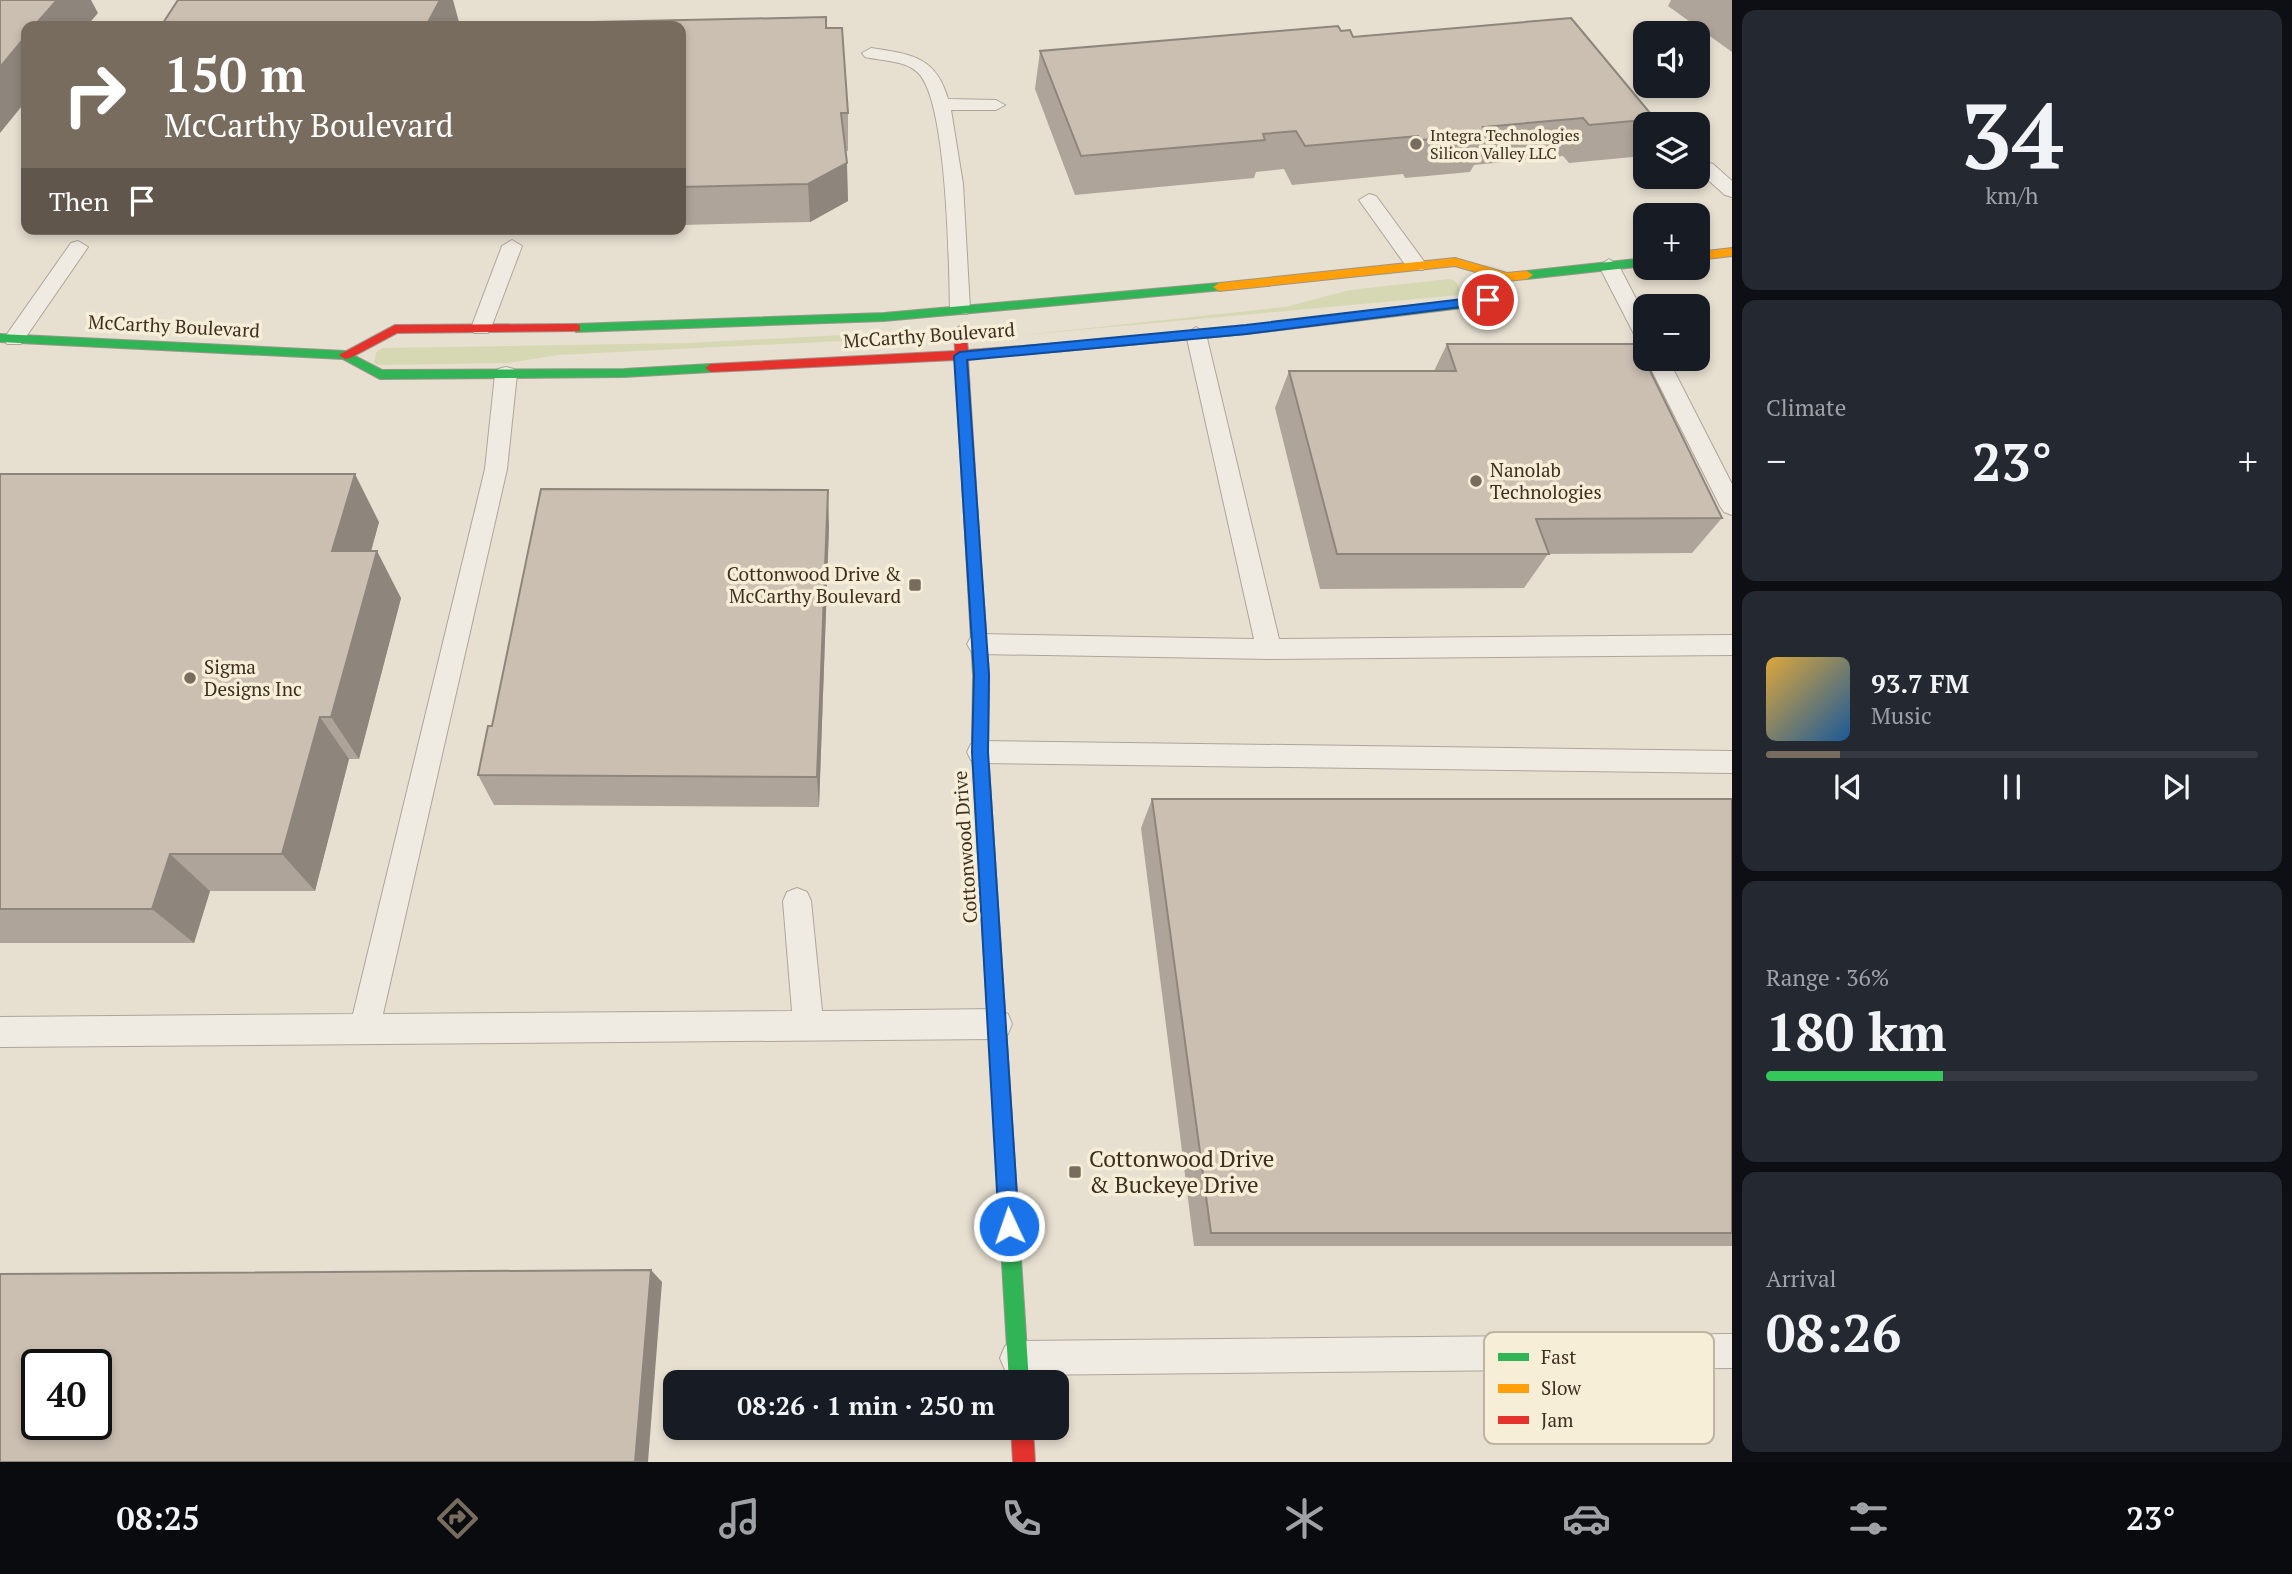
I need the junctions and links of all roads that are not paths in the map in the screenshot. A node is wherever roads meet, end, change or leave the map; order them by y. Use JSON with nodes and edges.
{"nodes":[{"id":1,"x":871,"y":53,"type":"dead end"},
{"id":2,"x":942,"y":104,"type":"junction"},
{"id":3,"x":996,"y":105,"type":"dead end"},
{"id":4,"x":1710,"y":172,"type":"edge"},
{"id":5,"x":1732,"y":191,"type":"edge"},
{"id":6,"x":1368,"y":200,"type":"dead end"},
{"id":7,"x":512,"y":246,"type":"dead end"},
{"id":8,"x":78,"y":247,"type":"dead end"},
{"id":9,"x":1732,"y":252,"type":"edge"},
{"id":10,"x":1710,"y":255,"type":"edge"},
{"id":11,"x":1633,"y":263,"type":"edge"},
{"id":12,"x":1416,"y":265,"type":"junction"},
{"id":13,"x":1609,"y":266,"type":"junction"},
{"id":14,"x":1507,"y":277,"type":"junction"},
{"id":15,"x":960,"y":309,"type":"junction"},
{"id":16,"x":1633,"y":313,"type":"edge"},
{"id":17,"x":481,"y":328,"type":"junction"},
{"id":18,"x":1196,"y":334,"type":"junction"},
{"id":19,"x":7,"y":339,"type":"edge"},
{"id":20,"x":345,"y":355,"type":"junction"},
{"id":21,"x":960,"y":356,"type":"junction"},
{"id":22,"x":1663,"y":371,"type":"edge"},
{"id":23,"x":506,"y":374,"type":"junction"},
{"id":24,"x":1732,"y":506,"type":"edge"},
{"id":25,"x":979,"y":644,"type":"junction"},
{"id":26,"x":1732,"y":645,"type":"edge"},
{"id":27,"x":1269,"y":649,"type":"junction"},
{"id":28,"x":980,"y":752,"type":"junction"},
{"id":29,"x":1732,"y":762,"type":"edge"},
{"id":30,"x":797,"y":901,"type":"dead end"},
{"id":31,"x":997,"y":1024,"type":"junction"},
{"id":32,"x":808,"y":1026,"type":"junction"},
{"id":33,"x":365,"y":1029,"type":"junction"},
{"id":34,"x":0,"y":1032,"type":"edge"},
{"id":35,"x":1714,"y":1351,"type":"edge"},
{"id":36,"x":1732,"y":1351,"type":"edge"},
{"id":37,"x":1484,"y":1358,"type":"edge"},
{"id":38,"x":1018,"y":1370,"type":"edge"},
{"id":39,"x":1023,"y":1440,"type":"edge"},
{"id":40,"x":1024,"y":1462,"type":"edge"}],
"edges":[{"from":1,"to":2,"type":"lane"},
{"from":2,"to":3,"type":"lane"},
{"from":2,"to":15,"type":"lane"},
{"from":4,"to":5,"type":"lane"},
{"from":6,"to":12,"type":"lane"},
{"from":7,"to":17,"type":"lane"},
{"from":8,"to":19,"type":"lane"},
{"from":9,"to":10,"type":"main road"},
{"from":11,"to":13,"type":"main road","name":"McCarthy Boulevard"},
{"from":12,"to":14,"type":"main road","name":"McCarthy Boulevard"},
{"from":12,"to":15,"type":"main road","name":"McCarthy Boulevard"},
{"from":13,"to":14,"type":"main road","name":"McCarthy Boulevard"},
{"from":13,"to":16,"type":"lane"},
{"from":14,"to":18,"type":"main road","name":"McCarthy Boulevard"},
{"from":15,"to":17,"type":"main road","name":"McCarthy Boulevard"},
{"from":15,"to":21,"type":"main road","name":"Cottonwood Drive"},
{"from":17,"to":20,"type":"main road","name":"McCarthy Boulevard"},
{"from":18,"to":21,"type":"main road","name":"McCarthy Boulevard"},
{"from":18,"to":27,"type":"lane"},
{"from":19,"to":20,"type":"main road","name":"McCarthy Boulevard"},
{"from":20,"to":23,"type":"main road","name":"McCarthy Boulevard"},
{"from":21,"to":23,"type":"main road","name":"McCarthy Boulevard"},
{"from":21,"to":25,"type":"main road","name":"Cottonwood Drive"},
{"from":22,"to":24,"type":"lane"},
{"from":23,"to":33,"type":"lane"},
{"from":25,"to":27,"type":"lane"},
{"from":25,"to":28,"type":"main road","name":"Cottonwood Drive"},
{"from":26,"to":27,"type":"lane"},
{"from":28,"to":29,"type":"lane"},
{"from":28,"to":31,"type":"main road","name":"Cottonwood Drive"},
{"from":30,"to":32,"type":"lane"},
{"from":31,"to":32,"type":"lane"},
{"from":31,"to":38,"type":"main road","name":"Cottonwood Drive"},
{"from":32,"to":33,"type":"lane"},
{"from":33,"to":34,"type":"lane"},
{"from":35,"to":36,"type":"lane"},
{"from":37,"to":38,"type":"lane"},
{"from":39,"to":40,"type":"main road"}]}
